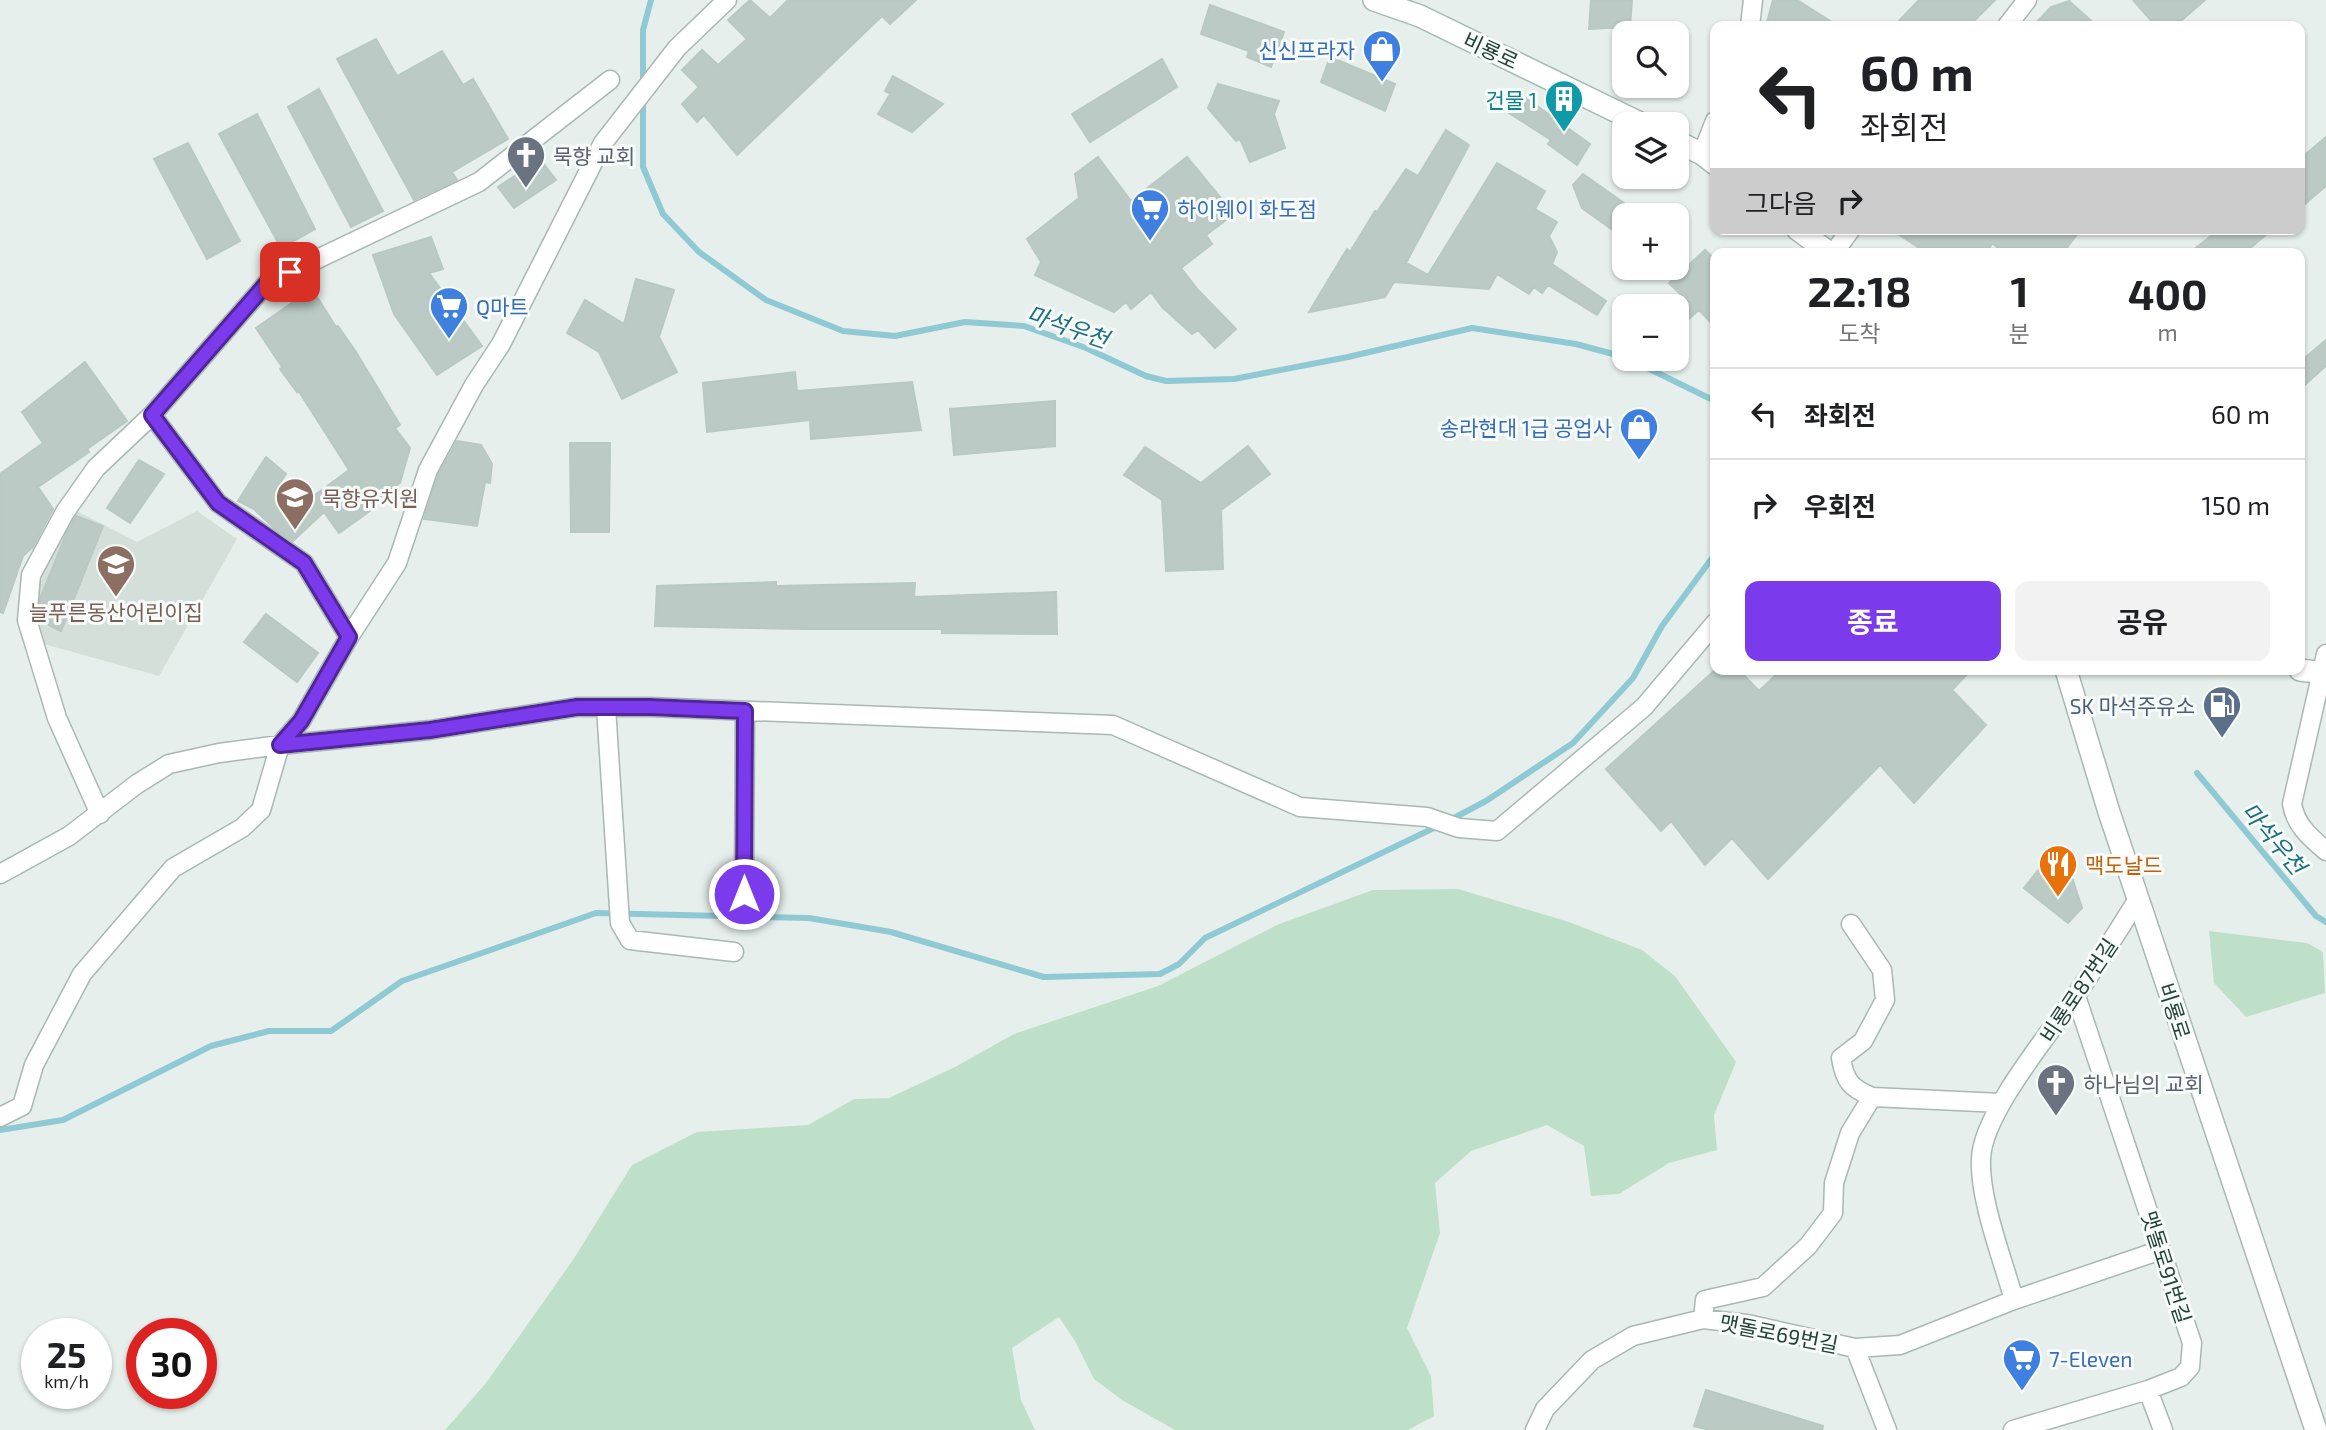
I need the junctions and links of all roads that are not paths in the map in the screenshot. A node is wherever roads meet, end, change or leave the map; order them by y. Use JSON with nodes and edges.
{"nodes":[{"id":1,"x":727,"y":0,"type":"edge"},
{"id":2,"x":1374,"y":0,"type":"edge"},
{"id":3,"x":1753,"y":0,"type":"edge"},
{"id":4,"x":2026,"y":0,"type":"edge"},
{"id":5,"x":1751,"y":21,"type":"edge"},
{"id":6,"x":2011,"y":21,"type":"edge"},
{"id":7,"x":610,"y":79,"type":"dead end"},
{"id":8,"x":1617,"y":112,"type":"edge"},
{"id":9,"x":1689,"y":148,"type":"edge"},
{"id":10,"x":1709,"y":159,"type":"edge"},
{"id":11,"x":1805,"y":235,"type":"edge"},
{"id":12,"x":1824,"y":248,"type":"edge"},
{"id":13,"x":152,"y":415,"type":"junction"},
{"id":14,"x":1710,"y":629,"type":"edge"},
{"id":15,"x":349,"y":637,"type":"junction"},
{"id":16,"x":2324,"y":666,"type":"edge"},
{"id":17,"x":2305,"y":669,"type":"edge"},
{"id":18,"x":2068,"y":675,"type":"edge"},
{"id":19,"x":606,"y":708,"type":"junction"},
{"id":20,"x":745,"y":711,"type":"junction"},
{"id":21,"x":280,"y":745,"type":"junction"},
{"id":22,"x":100,"y":814,"type":"junction"},
{"id":23,"x":2326,"y":851,"type":"edge"},
{"id":24,"x":0,"y":874,"type":"edge"},
{"id":25,"x":744,"y":894,"type":"dead end"},
{"id":26,"x":2138,"y":900,"type":"junction"},
{"id":27,"x":1851,"y":924,"type":"dead end"},
{"id":28,"x":734,"y":952,"type":"dead end"},
{"id":29,"x":2076,"y":996,"type":"junction"},
{"id":30,"x":1872,"y":1097,"type":"junction"},
{"id":31,"x":2001,"y":1103,"type":"junction"},
{"id":32,"x":0,"y":1117,"type":"edge"},
{"id":33,"x":2161,"y":1250,"type":"junction"},
{"id":34,"x":2014,"y":1300,"type":"junction"},
{"id":35,"x":1703,"y":1319,"type":"junction"},
{"id":36,"x":1855,"y":1348,"type":"junction"},
{"id":37,"x":2148,"y":1390,"type":"junction"},
{"id":38,"x":2018,"y":1429,"type":"edge"},
{"id":39,"x":1535,"y":1430,"type":"edge"},
{"id":40,"x":1887,"y":1430,"type":"edge"},
{"id":41,"x":2163,"y":1430,"type":"edge"},
{"id":42,"x":2316,"y":1430,"type":"edge"}],
"edges":[{"from":1,"to":15,"type":"street"},
{"from":2,"to":8,"type":"street","name":"비룡로"},
{"from":3,"to":5,"type":"street"},
{"from":4,"to":6,"type":"street"},
{"from":7,"to":13,"type":"street"},
{"from":9,"to":10,"type":"street"},
{"from":11,"to":12,"type":"street"},
{"from":13,"to":15,"type":"street"},
{"from":13,"to":22,"type":"street"},
{"from":14,"to":20,"type":"street"},
{"from":15,"to":21,"type":"street"},
{"from":16,"to":17,"type":"street"},
{"from":16,"to":23,"type":"street"},
{"from":18,"to":26,"type":"street","name":"비룡로"},
{"from":19,"to":20,"type":"street"},
{"from":19,"to":21,"type":"street"},
{"from":19,"to":28,"type":"street"},
{"from":20,"to":25,"type":"street"},
{"from":21,"to":22,"type":"street"},
{"from":21,"to":32,"type":"street"},
{"from":22,"to":24,"type":"street"},
{"from":26,"to":29,"type":"street","name":"비룡로87번길"},
{"from":26,"to":42,"type":"street","name":"비룡로"},
{"from":27,"to":30,"type":"street"},
{"from":29,"to":31,"type":"street","name":"비룡로87번길"},
{"from":29,"to":33,"type":"street","name":"맷돌로91번길"},
{"from":30,"to":31,"type":"street"},
{"from":30,"to":35,"type":"street"},
{"from":31,"to":34,"type":"street"},
{"from":33,"to":34,"type":"street","name":"맷돌로69번길"},
{"from":33,"to":37,"type":"street","name":"맷돌로91번길"},
{"from":34,"to":36,"type":"street","name":"맷돌로69번길"},
{"from":35,"to":36,"type":"street","name":"맷돌로69번길"},
{"from":35,"to":39,"type":"street","name":"맷돌로69번길"},
{"from":36,"to":40,"type":"street"},
{"from":37,"to":38,"type":"street","name":"맷돌로91번길"},
{"from":37,"to":41,"type":"street"}]}
